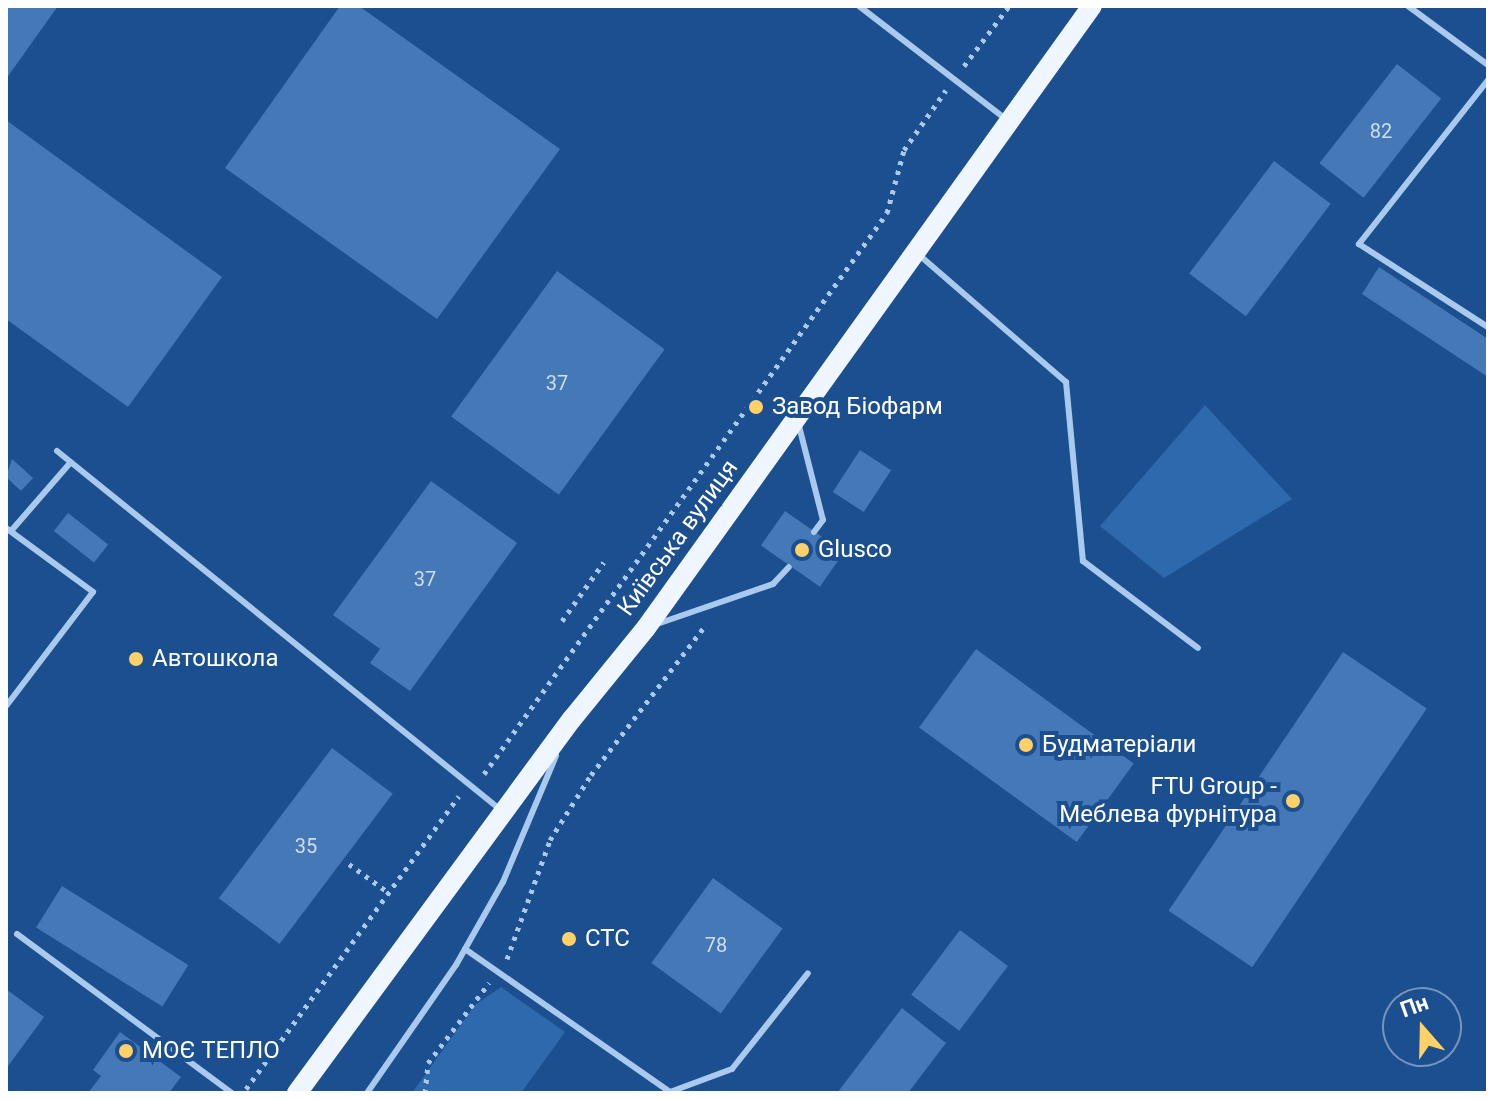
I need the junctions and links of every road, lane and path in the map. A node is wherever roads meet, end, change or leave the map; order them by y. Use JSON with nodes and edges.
{"nodes":[{"id":1,"x":859,"y":6,"type":"edge"},
{"id":2,"x":1009,"y":6,"type":"edge"},
{"id":3,"x":1092,"y":6,"type":"edge"},
{"id":4,"x":1408,"y":6,"type":"edge"},
{"id":5,"x":1488,"y":65,"type":"edge"},
{"id":6,"x":954,"y":79,"type":"junction"},
{"id":7,"x":1488,"y":80,"type":"edge"},
{"id":8,"x":1007,"y":120,"type":"junction"},
{"id":9,"x":915,"y":251,"type":"junction"},
{"id":10,"x":1488,"y":327,"type":"edge"},
{"id":11,"x":796,"y":416,"type":"junction"},
{"id":12,"x":57,"y":451,"type":"dead end"},
{"id":13,"x":71,"y":462,"type":"junction"},
{"id":14,"x":9,"y":530,"type":"edge"},
{"id":15,"x":814,"y":532,"type":"dead end"},
{"id":16,"x":604,"y":562,"type":"dead end"},
{"id":17,"x":789,"y":567,"type":"dead end"},
{"id":18,"x":717,"y":604,"type":"junction"},
{"id":19,"x":562,"y":621,"type":"dead end"},
{"id":20,"x":646,"y":628,"type":"junction"},
{"id":21,"x":1198,"y":648,"type":"dead end"},
{"id":22,"x":6,"y":706,"type":"edge"},
{"id":23,"x":572,"y":719,"type":"junction"},
{"id":24,"x":469,"y":783,"type":"junction"},
{"id":25,"x":504,"y":813,"type":"junction"},
{"id":26,"x":349,"y":864,"type":"dead end"},
{"id":27,"x":389,"y":893,"type":"junction"},
{"id":28,"x":17,"y":934,"type":"dead end"},
{"id":29,"x":465,"y":949,"type":"junction"},
{"id":30,"x":498,"y":972,"type":"junction"},
{"id":31,"x":808,"y":973,"type":"dead end"},
{"id":32,"x":232,"y":1093,"type":"edge"},
{"id":33,"x":243,"y":1093,"type":"edge"},
{"id":34,"x":297,"y":1093,"type":"edge"},
{"id":35,"x":367,"y":1093,"type":"edge"},
{"id":36,"x":425,"y":1093,"type":"edge"}],
"edges":[{"from":1,"to":6,"type":"lane"},
{"from":2,"to":6,"type":"path"},
{"from":3,"to":8,"type":"main road","name":"Київська вулиця"},
{"from":4,"to":5,"type":"lane"},
{"from":6,"to":8,"type":"lane"},
{"from":6,"to":24,"type":"path"},
{"from":7,"to":10,"type":"lane"},
{"from":8,"to":9,"type":"main road","name":"Київська вулиця"},
{"from":9,"to":11,"type":"main road","name":"Київська вулиця"},
{"from":9,"to":21,"type":"lane"},
{"from":11,"to":15,"type":"lane"},
{"from":11,"to":20,"type":"main road","name":"Київська вулиця"},
{"from":12,"to":13,"type":"lane"},
{"from":13,"to":14,"type":"lane"},
{"from":13,"to":24,"type":"lane"},
{"from":14,"to":22,"type":"lane"},
{"from":16,"to":19,"type":"path"},
{"from":17,"to":18,"type":"lane"},
{"from":18,"to":20,"type":"lane"},
{"from":18,"to":30,"type":"path"},
{"from":20,"to":23,"type":"main road","name":"Київська вулиця"},
{"from":23,"to":25,"type":"main road","name":"Київська вулиця"},
{"from":23,"to":29,"type":"lane"},
{"from":24,"to":25,"type":"lane"},
{"from":24,"to":27,"type":"path"},
{"from":25,"to":34,"type":"main road","name":"Київська вулиця"},
{"from":26,"to":27,"type":"path"},
{"from":27,"to":33,"type":"path"},
{"from":28,"to":32,"type":"lane"},
{"from":29,"to":30,"type":"lane"},
{"from":29,"to":35,"type":"lane"},
{"from":30,"to":31,"type":"lane"},
{"from":30,"to":36,"type":"path"}]}
